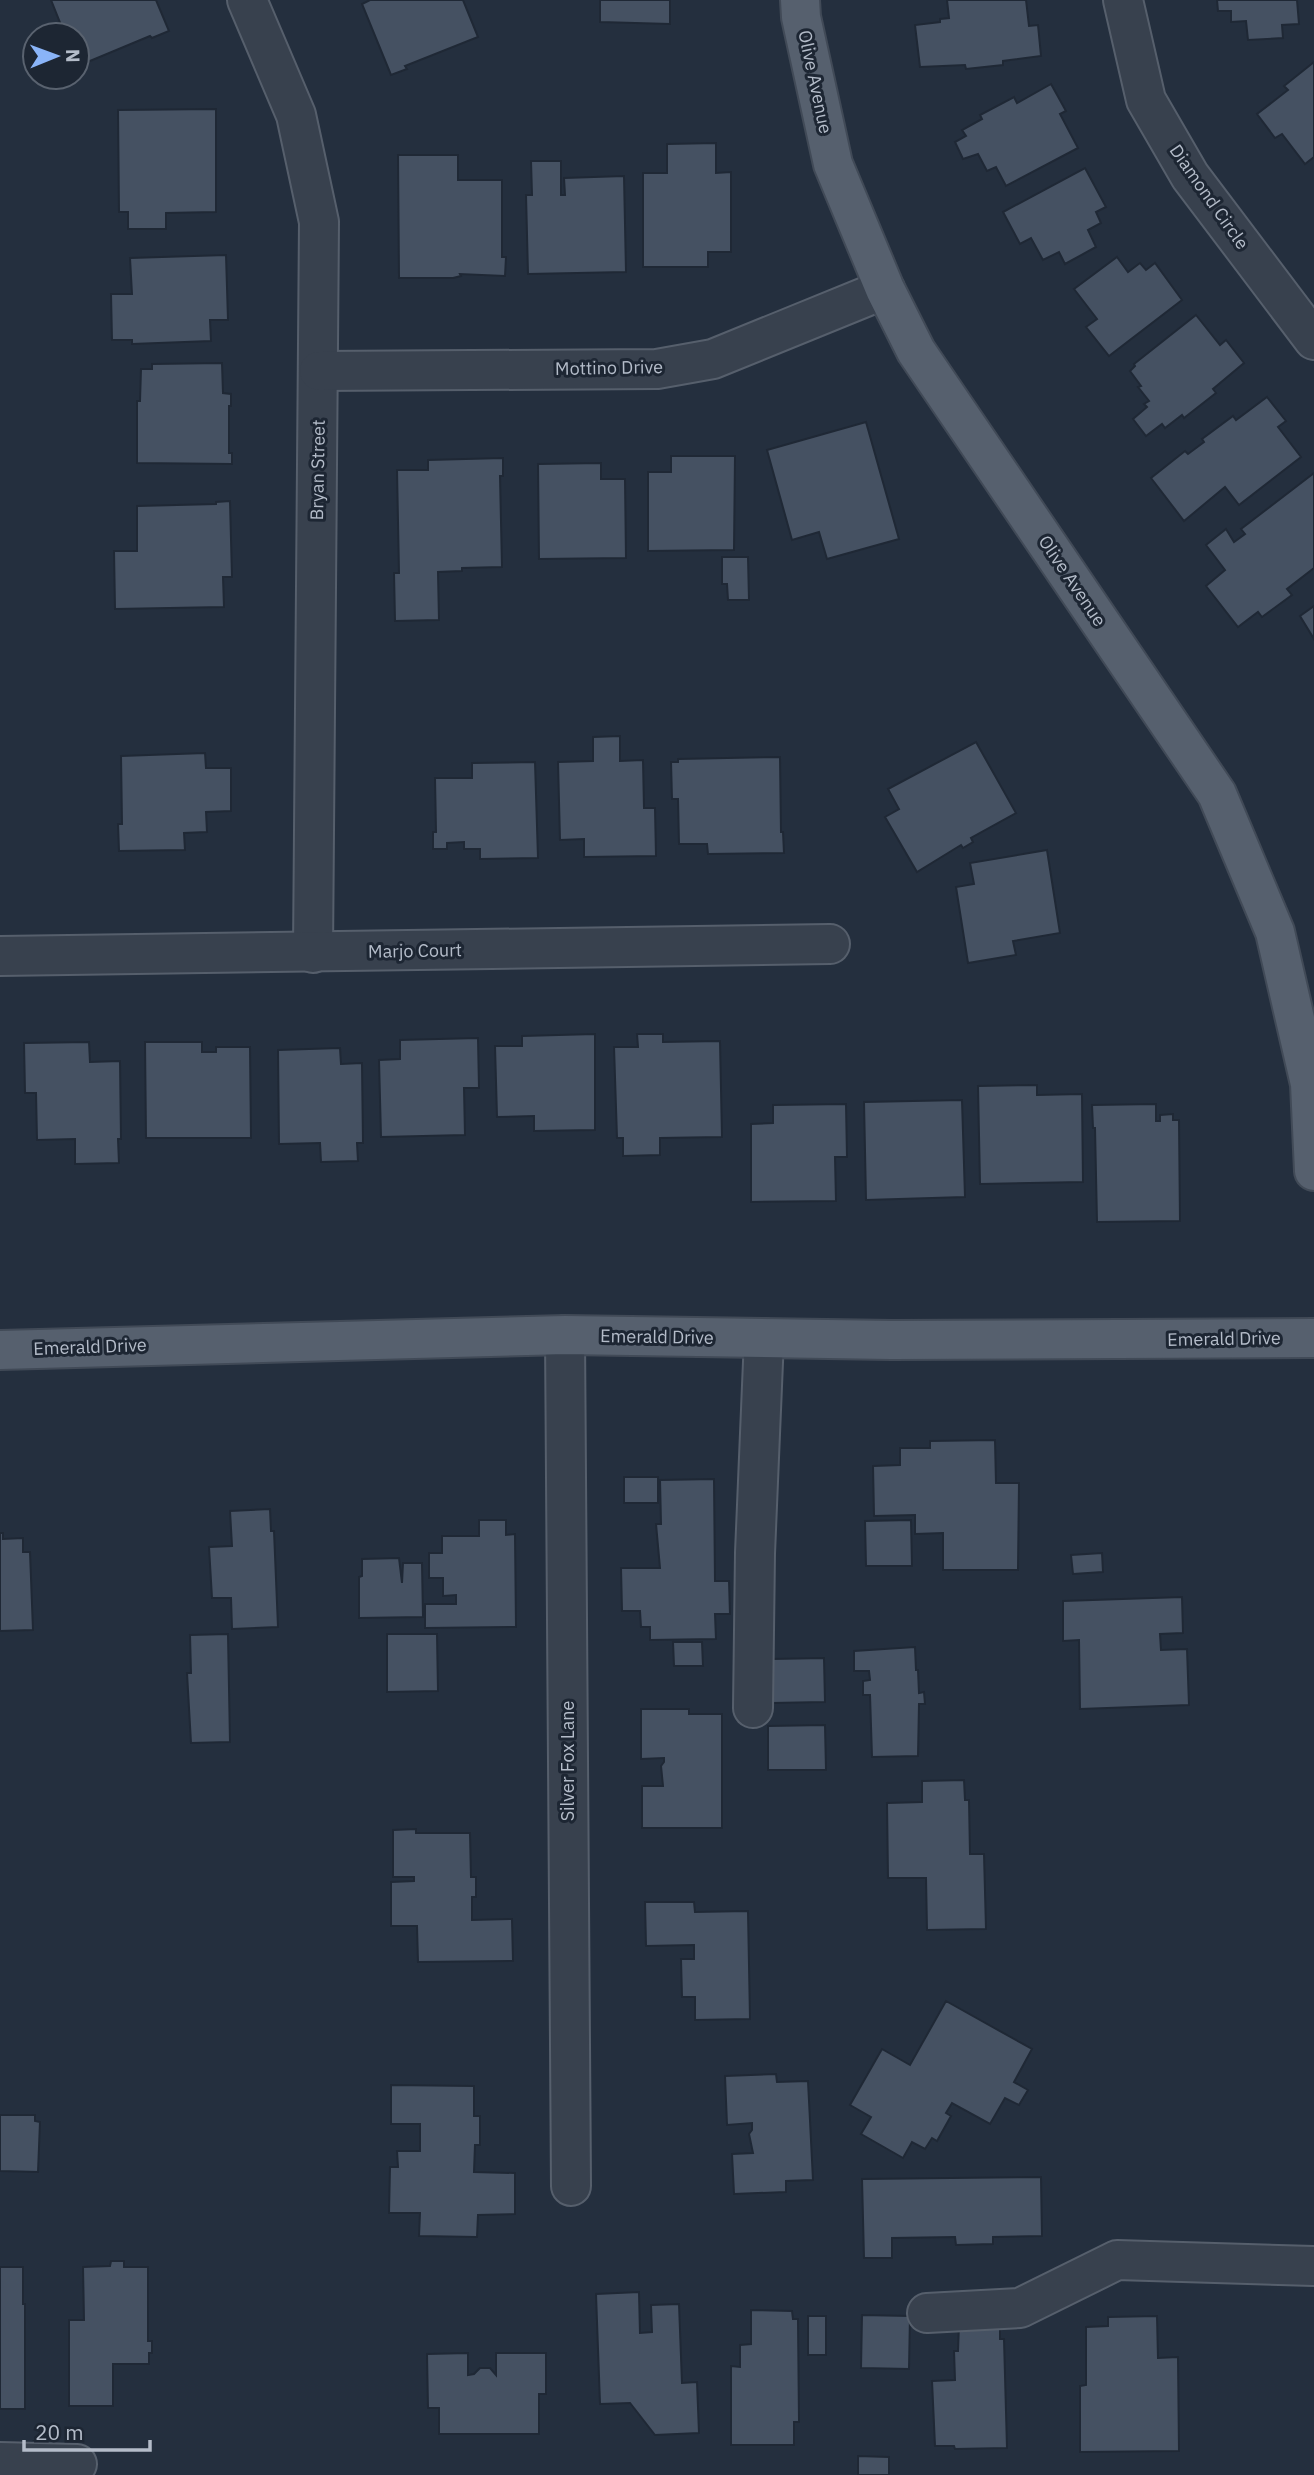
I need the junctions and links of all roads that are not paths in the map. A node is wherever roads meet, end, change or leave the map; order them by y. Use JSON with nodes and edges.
{"nodes":[{"id":1,"x":247,"y":0,"type":"edge"},
{"id":2,"x":800,"y":0,"type":"edge"},
{"id":3,"x":1123,"y":0,"type":"edge"},
{"id":4,"x":885,"y":289,"type":"junction"},
{"id":5,"x":1314,"y":340,"type":"edge"},
{"id":6,"x":319,"y":371,"type":"junction"},
{"id":7,"x":830,"y":944,"type":"dead end"},
{"id":8,"x":313,"y":953,"type":"junction"},
{"id":9,"x":0,"y":956,"type":"edge"},
{"id":10,"x":1314,"y":1171,"type":"edge"},
{"id":11,"x":565,"y":1335,"type":"junction"},
{"id":12,"x":764,"y":1338,"type":"junction"},
{"id":13,"x":1314,"y":1338,"type":"edge"},
{"id":14,"x":0,"y":1350,"type":"edge"},
{"id":15,"x":753,"y":1708,"type":"dead end"},
{"id":16,"x":571,"y":2186,"type":"dead end"},
{"id":17,"x":1314,"y":2266,"type":"edge"},
{"id":18,"x":928,"y":2313,"type":"dead end"},
{"id":19,"x":0,"y":2462,"type":"edge"},
{"id":20,"x":77,"y":2464,"type":"dead end"}],
"edges":[{"from":1,"to":6,"type":"street","name":"Bryan Street"},
{"from":2,"to":4,"type":"main road","name":"Olive Avenue"},
{"from":3,"to":5,"type":"street","name":"Diamond Circle"},
{"from":4,"to":6,"type":"street","name":"Mottino Drive"},
{"from":4,"to":10,"type":"main road","name":"Olive Avenue"},
{"from":6,"to":8,"type":"street","name":"Bryan Street"},
{"from":7,"to":8,"type":"street","name":"Marjo Court"},
{"from":8,"to":9,"type":"street","name":"Marjo Court"},
{"from":11,"to":12,"type":"main road","name":"Emerald Drive"},
{"from":11,"to":14,"type":"main road","name":"Emerald Drive"},
{"from":11,"to":16,"type":"street","name":"Silver Fox Lane"},
{"from":12,"to":13,"type":"main road","name":"Emerald Drive"},
{"from":12,"to":15,"type":"street"},
{"from":17,"to":18,"type":"street"},
{"from":19,"to":20,"type":"street"}]}
